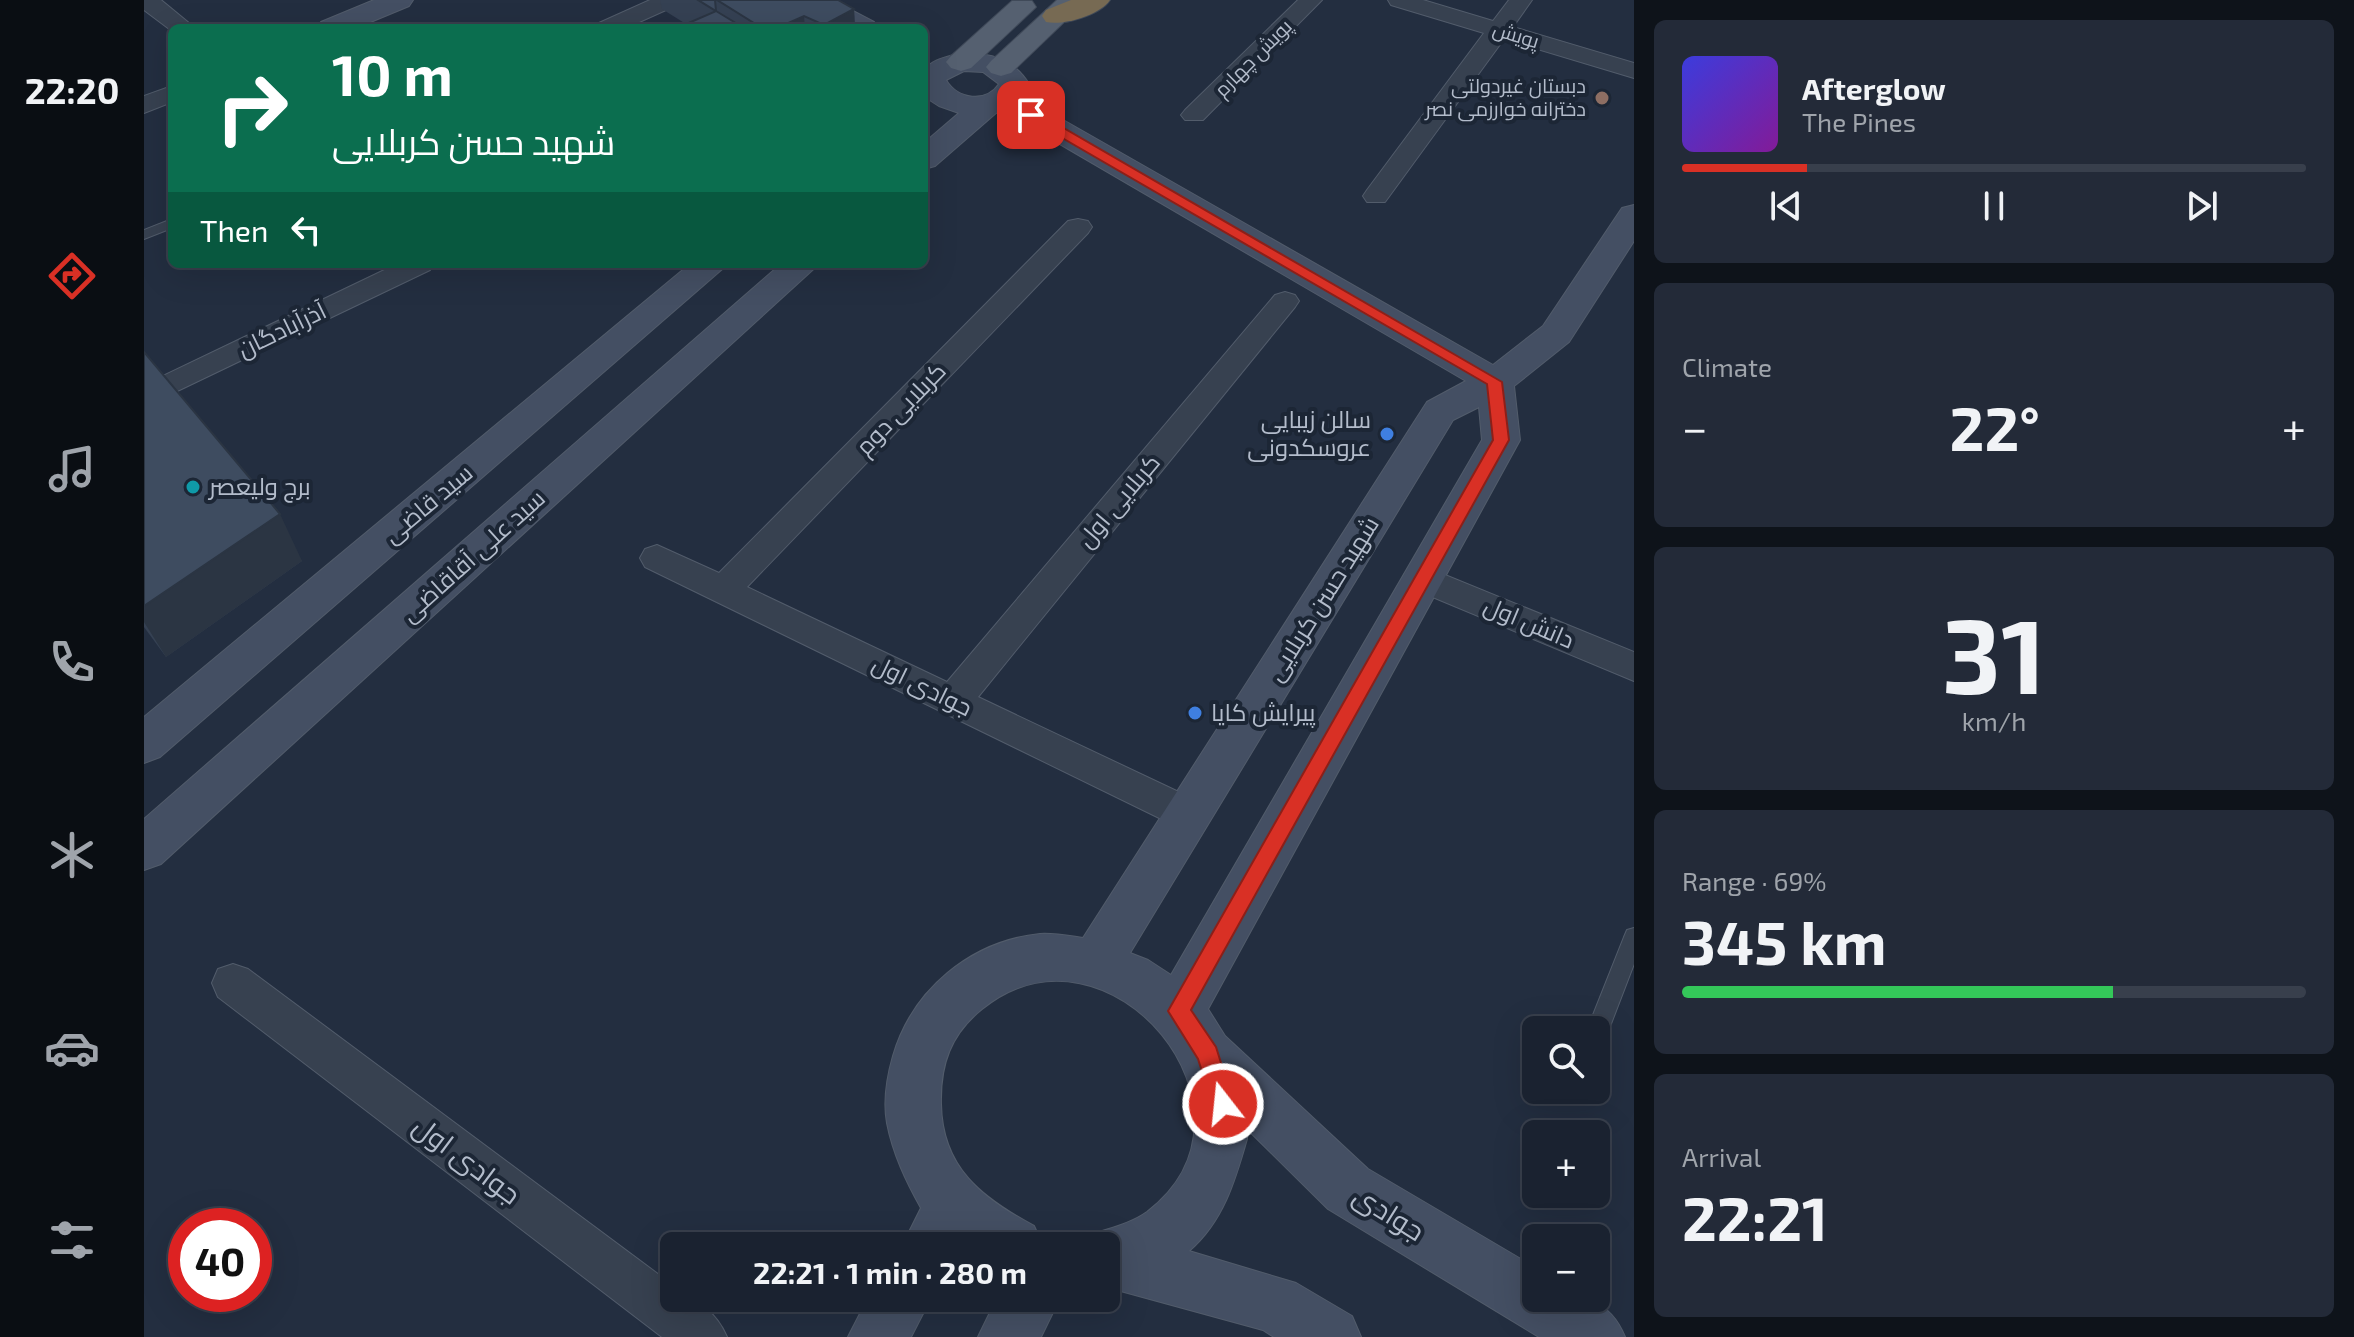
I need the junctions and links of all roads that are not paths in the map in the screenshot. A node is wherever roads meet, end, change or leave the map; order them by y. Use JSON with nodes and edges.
{"nodes":[{"id":1,"x":146,"y":0,"type":"edge"},
{"id":2,"x":399,"y":0,"type":"edge"},
{"id":3,"x":669,"y":0,"type":"edge"},
{"id":4,"x":811,"y":0,"type":"edge"},
{"id":5,"x":1030,"y":0,"type":"edge"},
{"id":6,"x":1096,"y":0,"type":"edge"},
{"id":7,"x":1311,"y":0,"type":"edge"},
{"id":8,"x":1399,"y":0,"type":"edge"},
{"id":9,"x":1521,"y":0,"type":"edge"},
{"id":10,"x":1065,"y":8,"type":"edge"},
{"id":11,"x":178,"y":24,"type":"edge"},
{"id":12,"x":341,"y":24,"type":"edge"},
{"id":13,"x":616,"y":24,"type":"edge"},
{"id":14,"x":856,"y":24,"type":"edge"},
{"id":15,"x":1499,"y":30,"type":"junction"},
{"id":16,"x":936,"y":71,"type":"edge"},
{"id":17,"x":1634,"y":71,"type":"edge"},
{"id":18,"x":997,"y":90,"type":"junction"},
{"id":19,"x":168,"y":95,"type":"edge"},
{"id":20,"x":144,"y":105,"type":"edge"},
{"id":21,"x":1194,"y":115,"type":"dead end"},
{"id":22,"x":928,"y":155,"type":"edge"},
{"id":23,"x":1376,"y":196,"type":"dead end"},
{"id":24,"x":1634,"y":215,"type":"edge"},
{"id":25,"x":168,"y":225,"type":"edge"},
{"id":26,"x":1078,"y":227,"type":"dead end"},
{"id":27,"x":144,"y":235,"type":"edge"},
{"id":28,"x":412,"y":268,"type":"edge"},
{"id":29,"x":706,"y":268,"type":"edge"},
{"id":30,"x":798,"y":268,"type":"edge"},
{"id":31,"x":1285,"y":301,"type":"dead end"},
{"id":32,"x":1495,"y":382,"type":"junction"},
{"id":33,"x":144,"y":397,"type":"edge"},
{"id":34,"x":657,"y":558,"type":"dead end"},
{"id":35,"x":1423,"y":579,"type":"junction"},
{"id":36,"x":723,"y":590,"type":"junction"},
{"id":37,"x":1634,"y":667,"type":"edge"},
{"id":38,"x":953,"y":701,"type":"junction"},
{"id":39,"x":144,"y":744,"type":"edge"},
{"id":40,"x":1188,"y":815,"type":"junction"},
{"id":41,"x":144,"y":849,"type":"edge"},
{"id":42,"x":1634,"y":937,"type":"edge"},
{"id":43,"x":1096,"y":962,"type":"junction"},
{"id":44,"x":233,"y":983,"type":"dead end"},
{"id":45,"x":1603,"y":1016,"type":"edge"},
{"id":46,"x":1194,"y":1033,"type":"junction"},
{"id":47,"x":943,"y":1226,"type":"edge"},
{"id":48,"x":966,"y":1232,"type":"edge"},
{"id":49,"x":1120,"y":1253,"type":"edge"},
{"id":50,"x":1120,"y":1262,"type":"edge"},
{"id":51,"x":893,"y":1312,"type":"edge"},
{"id":52,"x":1022,"y":1312,"type":"edge"},
{"id":53,"x":702,"y":1337,"type":"edge"},
{"id":54,"x":878,"y":1337,"type":"edge"},
{"id":55,"x":1008,"y":1337,"type":"edge"},
{"id":56,"x":1331,"y":1337,"type":"edge"},
{"id":57,"x":1595,"y":1337,"type":"edge"}],
"edges":[{"from":1,"to":11,"type":"street"},
{"from":2,"to":12,"type":"street"},
{"from":3,"to":13,"type":"street"},
{"from":4,"to":14,"type":"street"},
{"from":5,"to":16,"type":"main road"},
{"from":6,"to":10,"type":"highway"},
{"from":7,"to":21,"type":"street","name":"پویش چهارم"},
{"from":8,"to":15,"type":"street","name":"پویش"},
{"from":9,"to":15,"type":"street"},
{"from":10,"to":18,"type":"main road"},
{"from":15,"to":17,"type":"street","name":"پویش"},
{"from":15,"to":23,"type":"street"},
{"from":16,"to":18,"type":"street"},
{"from":16,"to":18,"type":"street"},
{"from":18,"to":22,"type":"street"},
{"from":18,"to":32,"type":"street"},
{"from":19,"to":20,"type":"street"},
{"from":24,"to":32,"type":"street","name":"شهید حسن کربلایی"},
{"from":25,"to":27,"type":"lane"},
{"from":26,"to":36,"type":"street","name":"کربلایی دوم"},
{"from":28,"to":33,"type":"street","name":"آذرآبادگان"},
{"from":29,"to":39,"type":"street","name":"سید قاضی"},
{"from":30,"to":41,"type":"street","name":"سید علی آقاقاضی"},
{"from":31,"to":38,"type":"street","name":"کربلایی اول"},
{"from":32,"to":35,"type":"street"},
{"from":32,"to":40,"type":"street","name":"شهید حسن کربلایی"},
{"from":34,"to":36,"type":"street","name":"جوادی اول"},
{"from":35,"to":37,"type":"street","name":"دانش اول"},
{"from":35,"to":46,"type":"street"},
{"from":36,"to":38,"type":"street","name":"جوادی اول"},
{"from":38,"to":40,"type":"street","name":"جوادی اول"},
{"from":40,"to":43,"type":"street","name":"شهید حسن کربلایی"},
{"from":42,"to":45,"type":"lane"},
{"from":43,"to":46,"type":"street","name":"جوادی"},
{"from":43,"to":47,"type":"street","name":"جوادی"},
{"from":44,"to":53,"type":"street","name":"جوادی اول"},
{"from":46,"to":49,"type":"street"},
{"from":46,"to":57,"type":"street","name":"جوادی"},
{"from":47,"to":48,"type":"street","name":"جوادی"},
{"from":50,"to":56,"type":"street"},
{"from":51,"to":54,"type":"street"},
{"from":52,"to":55,"type":"street"}]}
